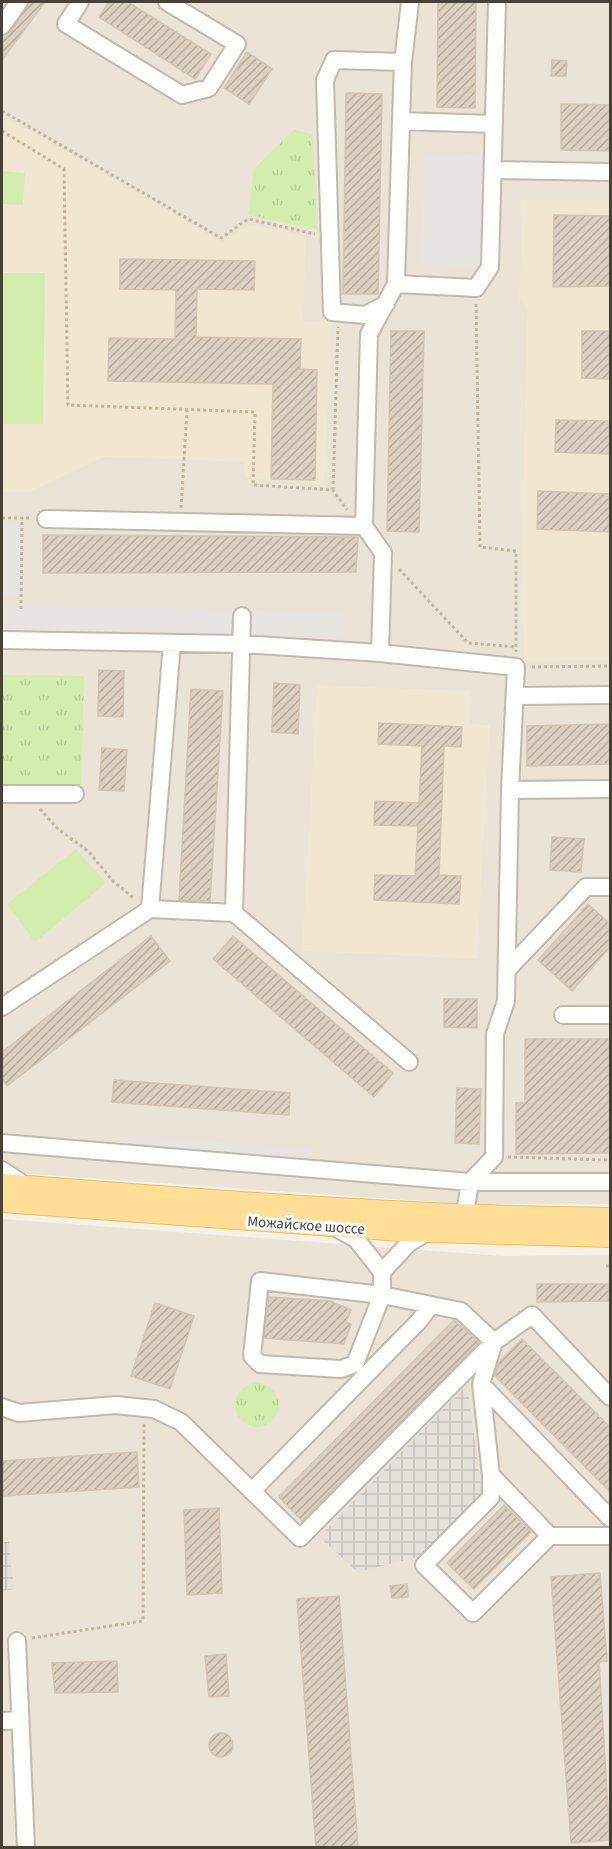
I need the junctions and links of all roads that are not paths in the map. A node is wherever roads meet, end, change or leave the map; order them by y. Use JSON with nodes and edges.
{"nodes":[{"id":1,"x":19,"y":2,"type":"edge"},
{"id":2,"x":80,"y":2,"type":"edge"},
{"id":3,"x":167,"y":2,"type":"edge"},
{"id":4,"x":410,"y":2,"type":"edge"},
{"id":5,"x":497,"y":2,"type":"edge"},
{"id":6,"x":2,"y":26,"type":"edge"},
{"id":7,"x":403,"y":62,"type":"junction"},
{"id":8,"x":401,"y":121,"type":"junction"},
{"id":9,"x":493,"y":124,"type":"junction"},
{"id":10,"x":493,"y":170,"type":"junction"},
{"id":11,"x":610,"y":172,"type":"edge"},
{"id":12,"x":396,"y":284,"type":"junction"},
{"id":13,"x":386,"y":304,"type":"junction"},
{"id":14,"x":46,"y":519,"type":"road end"},
{"id":15,"x":361,"y":526,"type":"junction"},
{"id":16,"x":242,"y":616,"type":"dead end"},
{"id":17,"x":2,"y":640,"type":"edge"},
{"id":18,"x":172,"y":643,"type":"junction"},
{"id":19,"x":240,"y":644,"type":"junction"},
{"id":20,"x":380,"y":653,"type":"junction"},
{"id":21,"x":610,"y":695,"type":"edge"},
{"id":22,"x":515,"y":696,"type":"junction"},
{"id":23,"x":610,"y":789,"type":"edge"},
{"id":24,"x":510,"y":790,"type":"junction"},
{"id":25,"x":2,"y":794,"type":"edge"},
{"id":26,"x":75,"y":794,"type":"dead end"},
{"id":27,"x":610,"y":887,"type":"edge"},
{"id":28,"x":149,"y":910,"type":"junction"},
{"id":29,"x":234,"y":913,"type":"junction"},
{"id":30,"x":507,"y":970,"type":"junction"},
{"id":31,"x":2,"y":1007,"type":"edge"},
{"id":32,"x":610,"y":1015,"type":"edge"},
{"id":33,"x":563,"y":1016,"type":"dead end"},
{"id":34,"x":409,"y":1062,"type":"dead end"},
{"id":35,"x":2,"y":1143,"type":"edge"},
{"id":36,"x":2,"y":1170,"type":"edge"},
{"id":37,"x":608,"y":1174,"type":"edge"},
{"id":38,"x":470,"y":1182,"type":"junction"},
{"id":39,"x":2,"y":1184,"type":"edge"},
{"id":40,"x":26,"y":1186,"type":"junction"},
{"id":41,"x":2,"y":1202,"type":"edge"},
{"id":42,"x":465,"y":1214,"type":"junction"},
{"id":43,"x":610,"y":1218,"type":"edge"},
{"id":44,"x":334,"y":1227,"type":"junction"},
{"id":45,"x":426,"y":1233,"type":"junction"},
{"id":46,"x":610,"y":1236,"type":"edge"},
{"id":47,"x":382,"y":1272,"type":"junction"},
{"id":48,"x":382,"y":1295,"type":"junction"},
{"id":49,"x":431,"y":1305,"type":"junction"},
{"id":50,"x":494,"y":1342,"type":"junction"},
{"id":51,"x":481,"y":1384,"type":"junction"},
{"id":52,"x":610,"y":1397,"type":"edge"},
{"id":53,"x":2,"y":1407,"type":"edge"},
{"id":54,"x":491,"y":1475,"type":"junction"},
{"id":55,"x":252,"y":1491,"type":"junction"},
{"id":56,"x":610,"y":1518,"type":"edge"},
{"id":57,"x":550,"y":1536,"type":"junction"},
{"id":58,"x":610,"y":1536,"type":"edge"},
{"id":59,"x":17,"y":1641,"type":"road end"},
{"id":60,"x":20,"y":1720,"type":"junction"},
{"id":61,"x":2,"y":1721,"type":"edge"},
{"id":62,"x":26,"y":1848,"type":"edge"}],
"edges":[{"from":1,"to":6,"type":"street"},
{"from":2,"to":3,"type":"street"},
{"from":4,"to":7,"type":"street"},
{"from":5,"to":9,"type":"street"},
{"from":7,"to":8,"type":"street"},
{"from":7,"to":13,"type":"street"},
{"from":8,"to":9,"type":"street"},
{"from":8,"to":12,"type":"street"},
{"from":9,"to":10,"type":"street"},
{"from":10,"to":11,"type":"street"},
{"from":10,"to":12,"type":"street"},
{"from":12,"to":13,"type":"street"},
{"from":13,"to":15,"type":"street"},
{"from":14,"to":15,"type":"street"},
{"from":15,"to":20,"type":"street"},
{"from":16,"to":19,"type":"street"},
{"from":17,"to":18,"type":"street"},
{"from":18,"to":19,"type":"street"},
{"from":18,"to":28,"type":"street"},
{"from":19,"to":20,"type":"street"},
{"from":19,"to":29,"type":"street"},
{"from":20,"to":22,"type":"street"},
{"from":21,"to":22,"type":"street"},
{"from":22,"to":24,"type":"street"},
{"from":23,"to":24,"type":"street"},
{"from":24,"to":30,"type":"street"},
{"from":25,"to":26,"type":"street"},
{"from":27,"to":30,"type":"street"},
{"from":28,"to":29,"type":"street"},
{"from":28,"to":31,"type":"street"},
{"from":29,"to":34,"type":"street"},
{"from":30,"to":38,"type":"street"},
{"from":32,"to":33,"type":"street"},
{"from":35,"to":38,"type":"street"},
{"from":36,"to":40,"type":"street"},
{"from":37,"to":38,"type":"street"},
{"from":38,"to":42,"type":"street"},
{"from":39,"to":40,"type":"main road","name":"Можайское шоссе"},
{"from":40,"to":42,"type":"main road","name":"Можайское шоссе"},
{"from":41,"to":44,"type":"main road","name":"Можайское шоссе"},
{"from":42,"to":43,"type":"main road","name":"Можайское шоссе"},
{"from":44,"to":45,"type":"main road","name":"Можайское шоссе"},
{"from":44,"to":47,"type":"street"},
{"from":45,"to":46,"type":"main road","name":"Можайское шоссе"},
{"from":45,"to":47,"type":"street"},
{"from":47,"to":48,"type":"street"},
{"from":48,"to":48,"type":"street"},
{"from":48,"to":49,"type":"street"},
{"from":49,"to":50,"type":"street"},
{"from":49,"to":55,"type":"street"},
{"from":50,"to":51,"type":"street"},
{"from":50,"to":52,"type":"street"},
{"from":50,"to":55,"type":"street"},
{"from":51,"to":54,"type":"street"},
{"from":51,"to":56,"type":"street"},
{"from":53,"to":55,"type":"street"},
{"from":54,"to":57,"type":"street"},
{"from":54,"to":57,"type":"street"},
{"from":57,"to":58,"type":"street"},
{"from":59,"to":60,"type":"street"},
{"from":60,"to":61,"type":"street"},
{"from":60,"to":62,"type":"street"}]}
